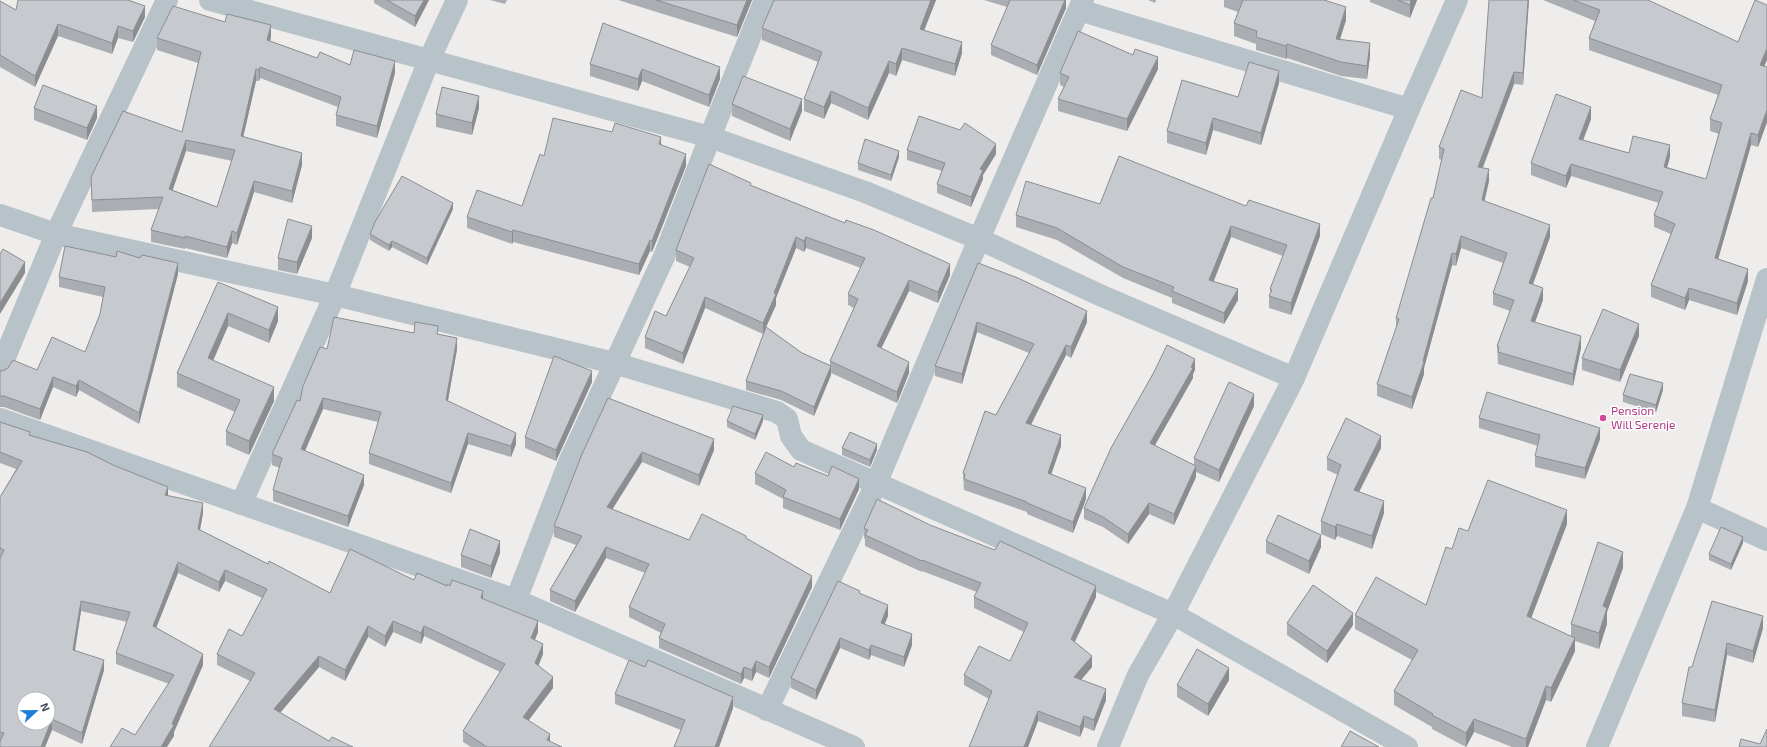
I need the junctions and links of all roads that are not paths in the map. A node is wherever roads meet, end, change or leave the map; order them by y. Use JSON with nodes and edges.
{"nodes":[{"id":1,"x":167,"y":0,"type":"edge"},
{"id":2,"x":210,"y":0,"type":"edge"},
{"id":3,"x":457,"y":0,"type":"edge"},
{"id":4,"x":765,"y":0,"type":"edge"},
{"id":5,"x":1457,"y":0,"type":"edge"},
{"id":6,"x":1081,"y":5,"type":"edge"},
{"id":7,"x":429,"y":60,"type":"junction"},
{"id":8,"x":1408,"y":109,"type":"junction"},
{"id":9,"x":710,"y":137,"type":"junction"},
{"id":10,"x":0,"y":215,"type":"edge"},
{"id":11,"x":56,"y":234,"type":"junction"},
{"id":12,"x":979,"y":240,"type":"junction"},
{"id":13,"x":1767,"y":279,"type":"edge"},
{"id":14,"x":335,"y":295,"type":"junction"},
{"id":15,"x":614,"y":362,"type":"junction"},
{"id":16,"x":0,"y":369,"type":"edge"},
{"id":17,"x":1294,"y":378,"type":"junction"},
{"id":18,"x":0,"y":419,"type":"edge"},
{"id":19,"x":876,"y":484,"type":"junction"},
{"id":20,"x":240,"y":504,"type":"junction"},
{"id":21,"x":1697,"y":508,"type":"junction"},
{"id":22,"x":1767,"y":540,"type":"edge"},
{"id":23,"x":516,"y":600,"type":"junction"},
{"id":24,"x":1173,"y":614,"type":"junction"},
{"id":25,"x":767,"y":710,"type":"junction"},
{"id":26,"x":854,"y":747,"type":"edge"},
{"id":27,"x":1108,"y":747,"type":"edge"},
{"id":28,"x":1407,"y":747,"type":"edge"},
{"id":29,"x":1597,"y":747,"type":"edge"}],
"edges":[{"from":1,"to":11,"type":"street"},
{"from":2,"to":7,"type":"street"},
{"from":3,"to":7,"type":"street"},
{"from":4,"to":9,"type":"street"},
{"from":5,"to":8,"type":"street"},
{"from":6,"to":8,"type":"street"},
{"from":6,"to":12,"type":"street"},
{"from":7,"to":9,"type":"street"},
{"from":7,"to":14,"type":"street"},
{"from":8,"to":17,"type":"street"},
{"from":9,"to":12,"type":"street"},
{"from":9,"to":15,"type":"street"},
{"from":10,"to":11,"type":"street"},
{"from":11,"to":14,"type":"street"},
{"from":11,"to":16,"type":"street"},
{"from":12,"to":17,"type":"street"},
{"from":12,"to":19,"type":"street"},
{"from":13,"to":21,"type":"street"},
{"from":14,"to":15,"type":"street"},
{"from":14,"to":20,"type":"street"},
{"from":15,"to":19,"type":"street"},
{"from":15,"to":23,"type":"street"},
{"from":17,"to":24,"type":"street"},
{"from":18,"to":20,"type":"street"},
{"from":19,"to":24,"type":"street"},
{"from":19,"to":25,"type":"street"},
{"from":20,"to":23,"type":"street"},
{"from":21,"to":22,"type":"street"},
{"from":21,"to":29,"type":"street"},
{"from":23,"to":25,"type":"street"},
{"from":24,"to":27,"type":"street"},
{"from":24,"to":28,"type":"street"},
{"from":25,"to":26,"type":"street"}]}
